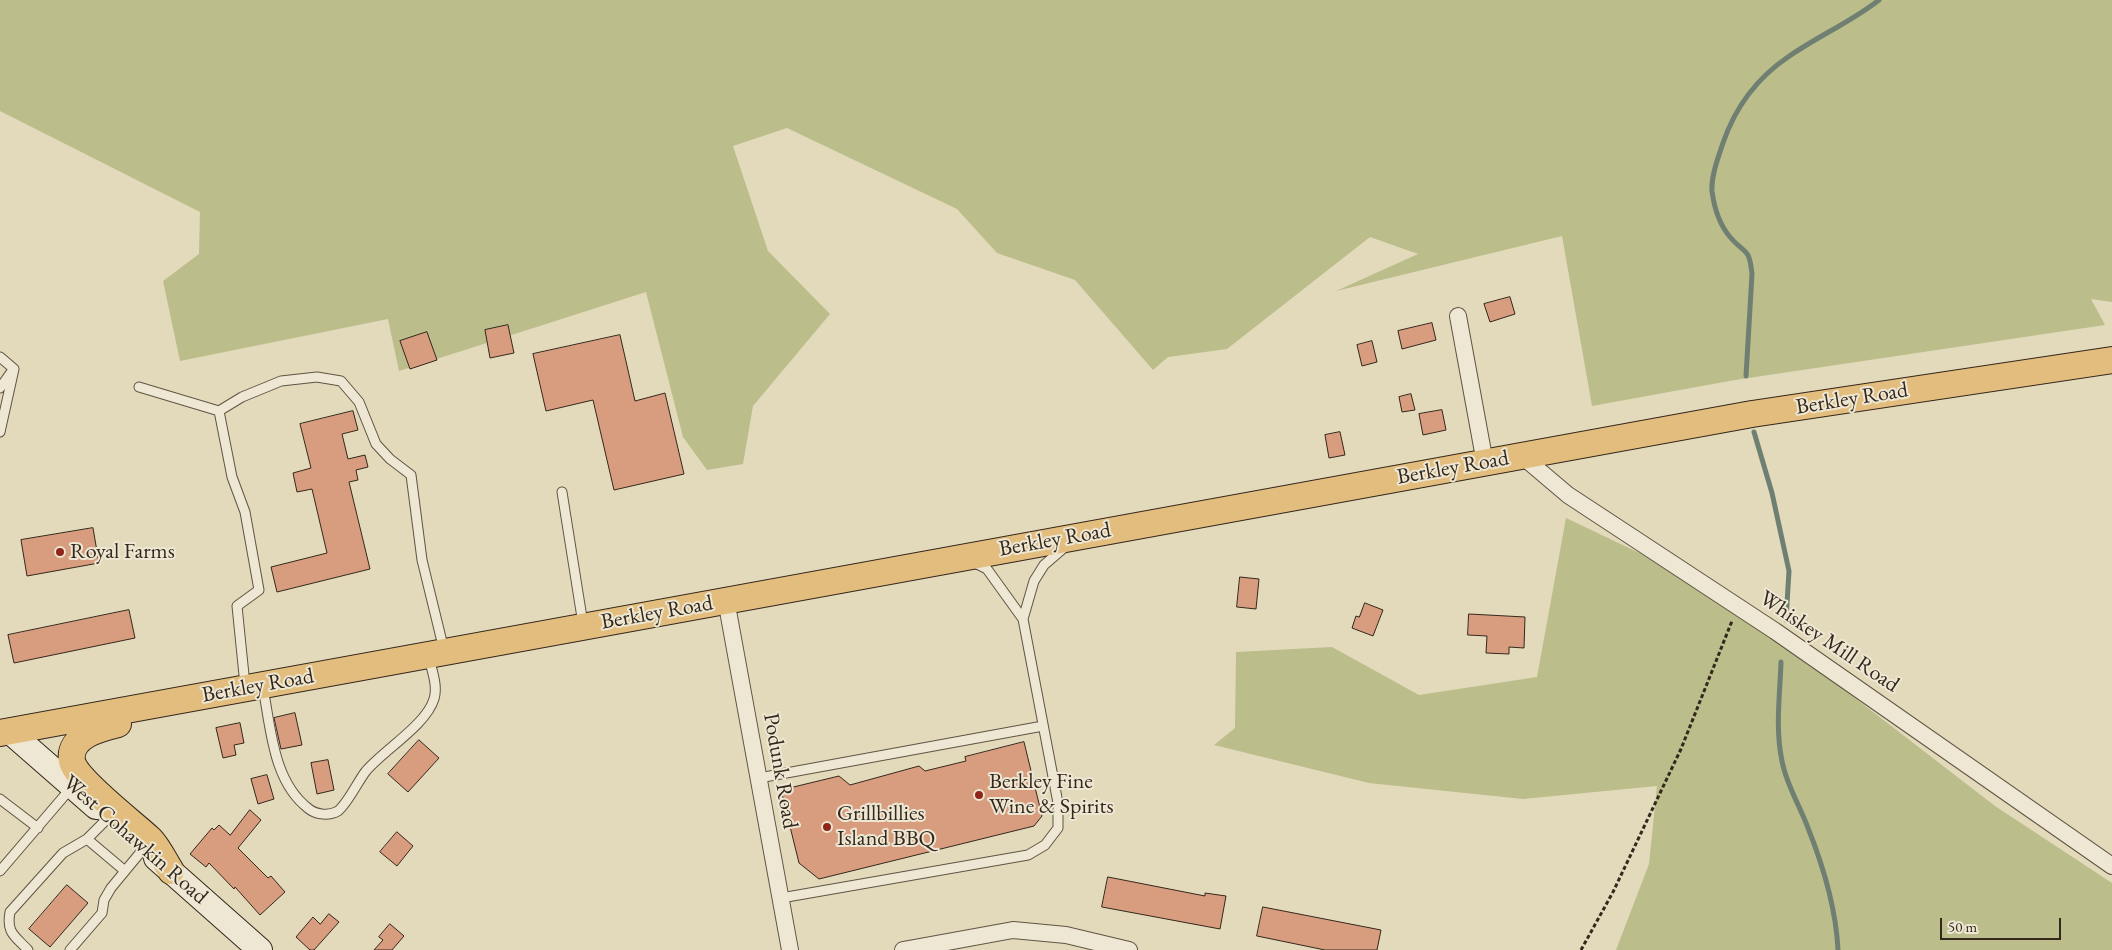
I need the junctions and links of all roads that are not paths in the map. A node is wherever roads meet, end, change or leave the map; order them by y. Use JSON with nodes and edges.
{"nodes":[{"id":1,"x":1458,"y":316,"type":"dead end"},
{"id":2,"x":0,"y":357,"type":"edge"},
{"id":3,"x":2112,"y":360,"type":"edge"},
{"id":4,"x":14,"y":369,"type":"junction"},
{"id":5,"x":0,"y":375,"type":"edge"},
{"id":6,"x":0,"y":380,"type":"edge"},
{"id":7,"x":139,"y":387,"type":"dead end"},
{"id":8,"x":0,"y":388,"type":"edge"},
{"id":9,"x":0,"y":404,"type":"edge"},
{"id":10,"x":219,"y":411,"type":"junction"},
{"id":11,"x":0,"y":432,"type":"edge"},
{"id":12,"x":1522,"y":456,"type":"junction"},
{"id":13,"x":1485,"y":463,"type":"junction"},
{"id":14,"x":562,"y":492,"type":"dead end"},
{"id":15,"x":1078,"y":536,"type":"junction"},
{"id":16,"x":961,"y":557,"type":"junction"},
{"id":17,"x":726,"y":600,"type":"junction"},
{"id":18,"x":1023,"y":619,"type":"junction"},
{"id":19,"x":583,"y":627,"type":"junction"},
{"id":20,"x":436,"y":654,"type":"junction"},
{"id":21,"x":254,"y":687,"type":"junction"},
{"id":22,"x":219,"y":693,"type":"junction"},
{"id":23,"x":1043,"y":726,"type":"junction"},
{"id":24,"x":3,"y":729,"type":"edge"},
{"id":25,"x":759,"y":778,"type":"junction"},
{"id":26,"x":76,"y":781,"type":"junction"},
{"id":27,"x":0,"y":799,"type":"edge"},
{"id":28,"x":113,"y":813,"type":"junction"},
{"id":29,"x":38,"y":828,"type":"junction"},
{"id":30,"x":87,"y":839,"type":"junction"},
{"id":31,"x":148,"y":844,"type":"junction"},
{"id":32,"x":2112,"y":866,"type":"edge"},
{"id":33,"x":0,"y":871,"type":"edge"},
{"id":34,"x":171,"y":871,"type":"joint"},
{"id":35,"x":124,"y":872,"type":"junction"},
{"id":36,"x":781,"y":898,"type":"junction"},
{"id":37,"x":969,"y":944,"type":"edge"},
{"id":38,"x":1108,"y":948,"type":"edge"},
{"id":39,"x":28,"y":950,"type":"edge"},
{"id":40,"x":70,"y":950,"type":"edge"},
{"id":41,"x":260,"y":950,"type":"edge"},
{"id":42,"x":790,"y":950,"type":"edge"},
{"id":43,"x":903,"y":950,"type":"edge"},
{"id":44,"x":1130,"y":950,"type":"edge"}],
"edges":[{"from":1,"to":13,"type":"street"},
{"from":2,"to":4,"type":"lane"},
{"from":3,"to":12,"type":"main road","name":"Berkley Road"},
{"from":4,"to":5,"type":"lane"},
{"from":4,"to":6,"type":"lane"},
{"from":4,"to":8,"type":"lane"},
{"from":4,"to":9,"type":"lane"},
{"from":4,"to":11,"type":"lane"},
{"from":7,"to":10,"type":"lane"},
{"from":10,"to":20,"type":"lane"},
{"from":10,"to":21,"type":"lane"},
{"from":12,"to":13,"type":"main road","name":"Berkley Road"},
{"from":12,"to":32,"type":"street","name":"Whiskey Mill Road"},
{"from":13,"to":15,"type":"main road","name":"Berkley Road"},
{"from":14,"to":19,"type":"lane"},
{"from":15,"to":16,"type":"main road","name":"Berkley Road"},
{"from":15,"to":18,"type":"lane"},
{"from":16,"to":17,"type":"main road","name":"Berkley Road"},
{"from":16,"to":18,"type":"lane"},
{"from":17,"to":19,"type":"main road","name":"Berkley Road"},
{"from":17,"to":25,"type":"street","name":"Podunk Road"},
{"from":18,"to":23,"type":"lane"},
{"from":19,"to":20,"type":"main road","name":"Berkley Road"},
{"from":20,"to":21,"type":"main road","name":"Berkley Road"},
{"from":20,"to":21,"type":"lane"},
{"from":21,"to":22,"type":"main road","name":"Berkley Road"},
{"from":22,"to":24,"type":"main road","name":"Berkley Road"},
{"from":22,"to":26,"type":"main road"},
{"from":23,"to":25,"type":"lane"},
{"from":23,"to":36,"type":"lane"},
{"from":24,"to":26,"type":"main road","name":"West Cohawkin Road"},
{"from":25,"to":36,"type":"street","name":"Podunk Road"},
{"from":26,"to":28,"type":"main road"},
{"from":26,"to":29,"type":"lane"},
{"from":27,"to":29,"type":"lane"},
{"from":28,"to":30,"type":"lane"},
{"from":28,"to":31,"type":"main road"},
{"from":29,"to":33,"type":"lane"},
{"from":30,"to":35,"type":"lane"},
{"from":30,"to":39,"type":"lane"},
{"from":31,"to":34,"type":"main road"},
{"from":31,"to":35,"type":"lane"},
{"from":34,"to":41,"type":"main road","name":"West Cohawkin Road"},
{"from":35,"to":40,"type":"lane"},
{"from":36,"to":42,"type":"street","name":"Podunk Road"},
{"from":37,"to":38,"type":"street"},
{"from":37,"to":43,"type":"street"},
{"from":38,"to":44,"type":"street"}]}
